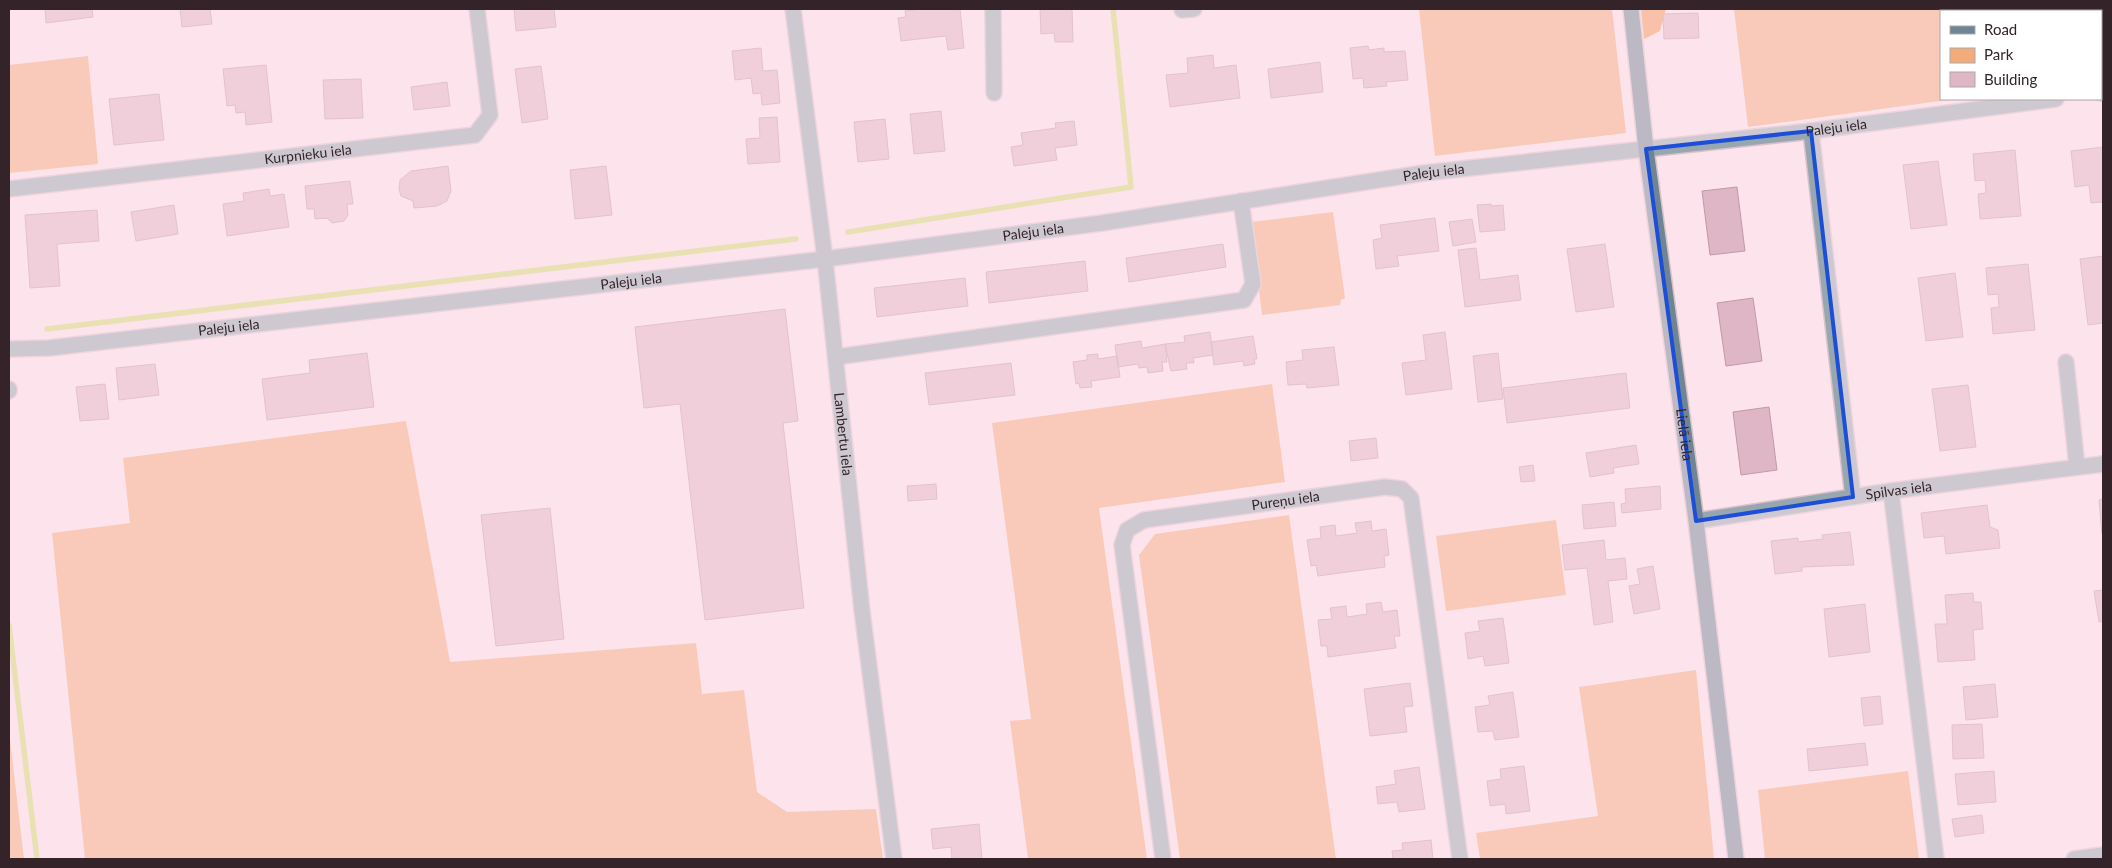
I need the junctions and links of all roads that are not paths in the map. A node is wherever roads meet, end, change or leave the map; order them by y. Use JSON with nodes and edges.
{"nodes":[{"id":1,"x":477,"y":9,"type":"edge"},
{"id":2,"x":794,"y":9,"type":"edge"},
{"id":3,"x":993,"y":9,"type":"edge"},
{"id":4,"x":1631,"y":9,"type":"edge"},
{"id":5,"x":994,"y":93,"type":"dead end"},
{"id":6,"x":2048,"y":100,"type":"edge"},
{"id":7,"x":1811,"y":131,"type":"junction"},
{"id":8,"x":1646,"y":149,"type":"junction"},
{"id":9,"x":9,"y":189,"type":"edge"},
{"id":10,"x":1241,"y":201,"type":"junction"},
{"id":11,"x":825,"y":259,"type":"junction"},
{"id":12,"x":9,"y":349,"type":"edge"},
{"id":13,"x":836,"y":357,"type":"junction"},
{"id":14,"x":2066,"y":362,"type":"dead end"},
{"id":15,"x":2103,"y":464,"type":"edge"},
{"id":16,"x":2077,"y":467,"type":"junction"},
{"id":17,"x":1891,"y":491,"type":"junction"},
{"id":18,"x":1853,"y":497,"type":"junction"},
{"id":19,"x":1696,"y":521,"type":"junction"},
{"id":20,"x":2103,"y":855,"type":"edge"},
{"id":21,"x":894,"y":859,"type":"edge"},
{"id":22,"x":1163,"y":859,"type":"edge"},
{"id":23,"x":1460,"y":859,"type":"edge"},
{"id":24,"x":1736,"y":859,"type":"edge"},
{"id":25,"x":1936,"y":859,"type":"edge"},
{"id":26,"x":2074,"y":859,"type":"edge"}],
"edges":[{"from":1,"to":9,"type":"street","name":"Kurpnieku iela"},
{"from":2,"to":11,"type":"street","name":"Lambertu iela"},
{"from":3,"to":5,"type":"street"},
{"from":4,"to":8,"type":"street","name":"Lielā iela"},
{"from":6,"to":7,"type":"street","name":"Paleju iela"},
{"from":7,"to":8,"type":"street","name":"Paleju iela"},
{"from":7,"to":18,"type":"street"},
{"from":8,"to":10,"type":"street","name":"Paleju iela"},
{"from":8,"to":19,"type":"street","name":"Lielā iela"},
{"from":10,"to":11,"type":"street","name":"Paleju iela"},
{"from":10,"to":13,"type":"street"},
{"from":11,"to":12,"type":"street","name":"Paleju iela"},
{"from":11,"to":13,"type":"street","name":"Lambertu iela"},
{"from":13,"to":21,"type":"street","name":"Lambertu iela"},
{"from":14,"to":16,"type":"street"},
{"from":15,"to":16,"type":"street","name":"Spilvas iela"},
{"from":16,"to":17,"type":"street","name":"Spilvas iela"},
{"from":17,"to":18,"type":"street","name":"Spilvas iela"},
{"from":17,"to":25,"type":"street"},
{"from":18,"to":19,"type":"street","name":"Spilvas iela"},
{"from":19,"to":24,"type":"street","name":"Lielā iela"},
{"from":20,"to":26,"type":"street"},
{"from":22,"to":23,"type":"street","name":"Pureņu iela"}]}
